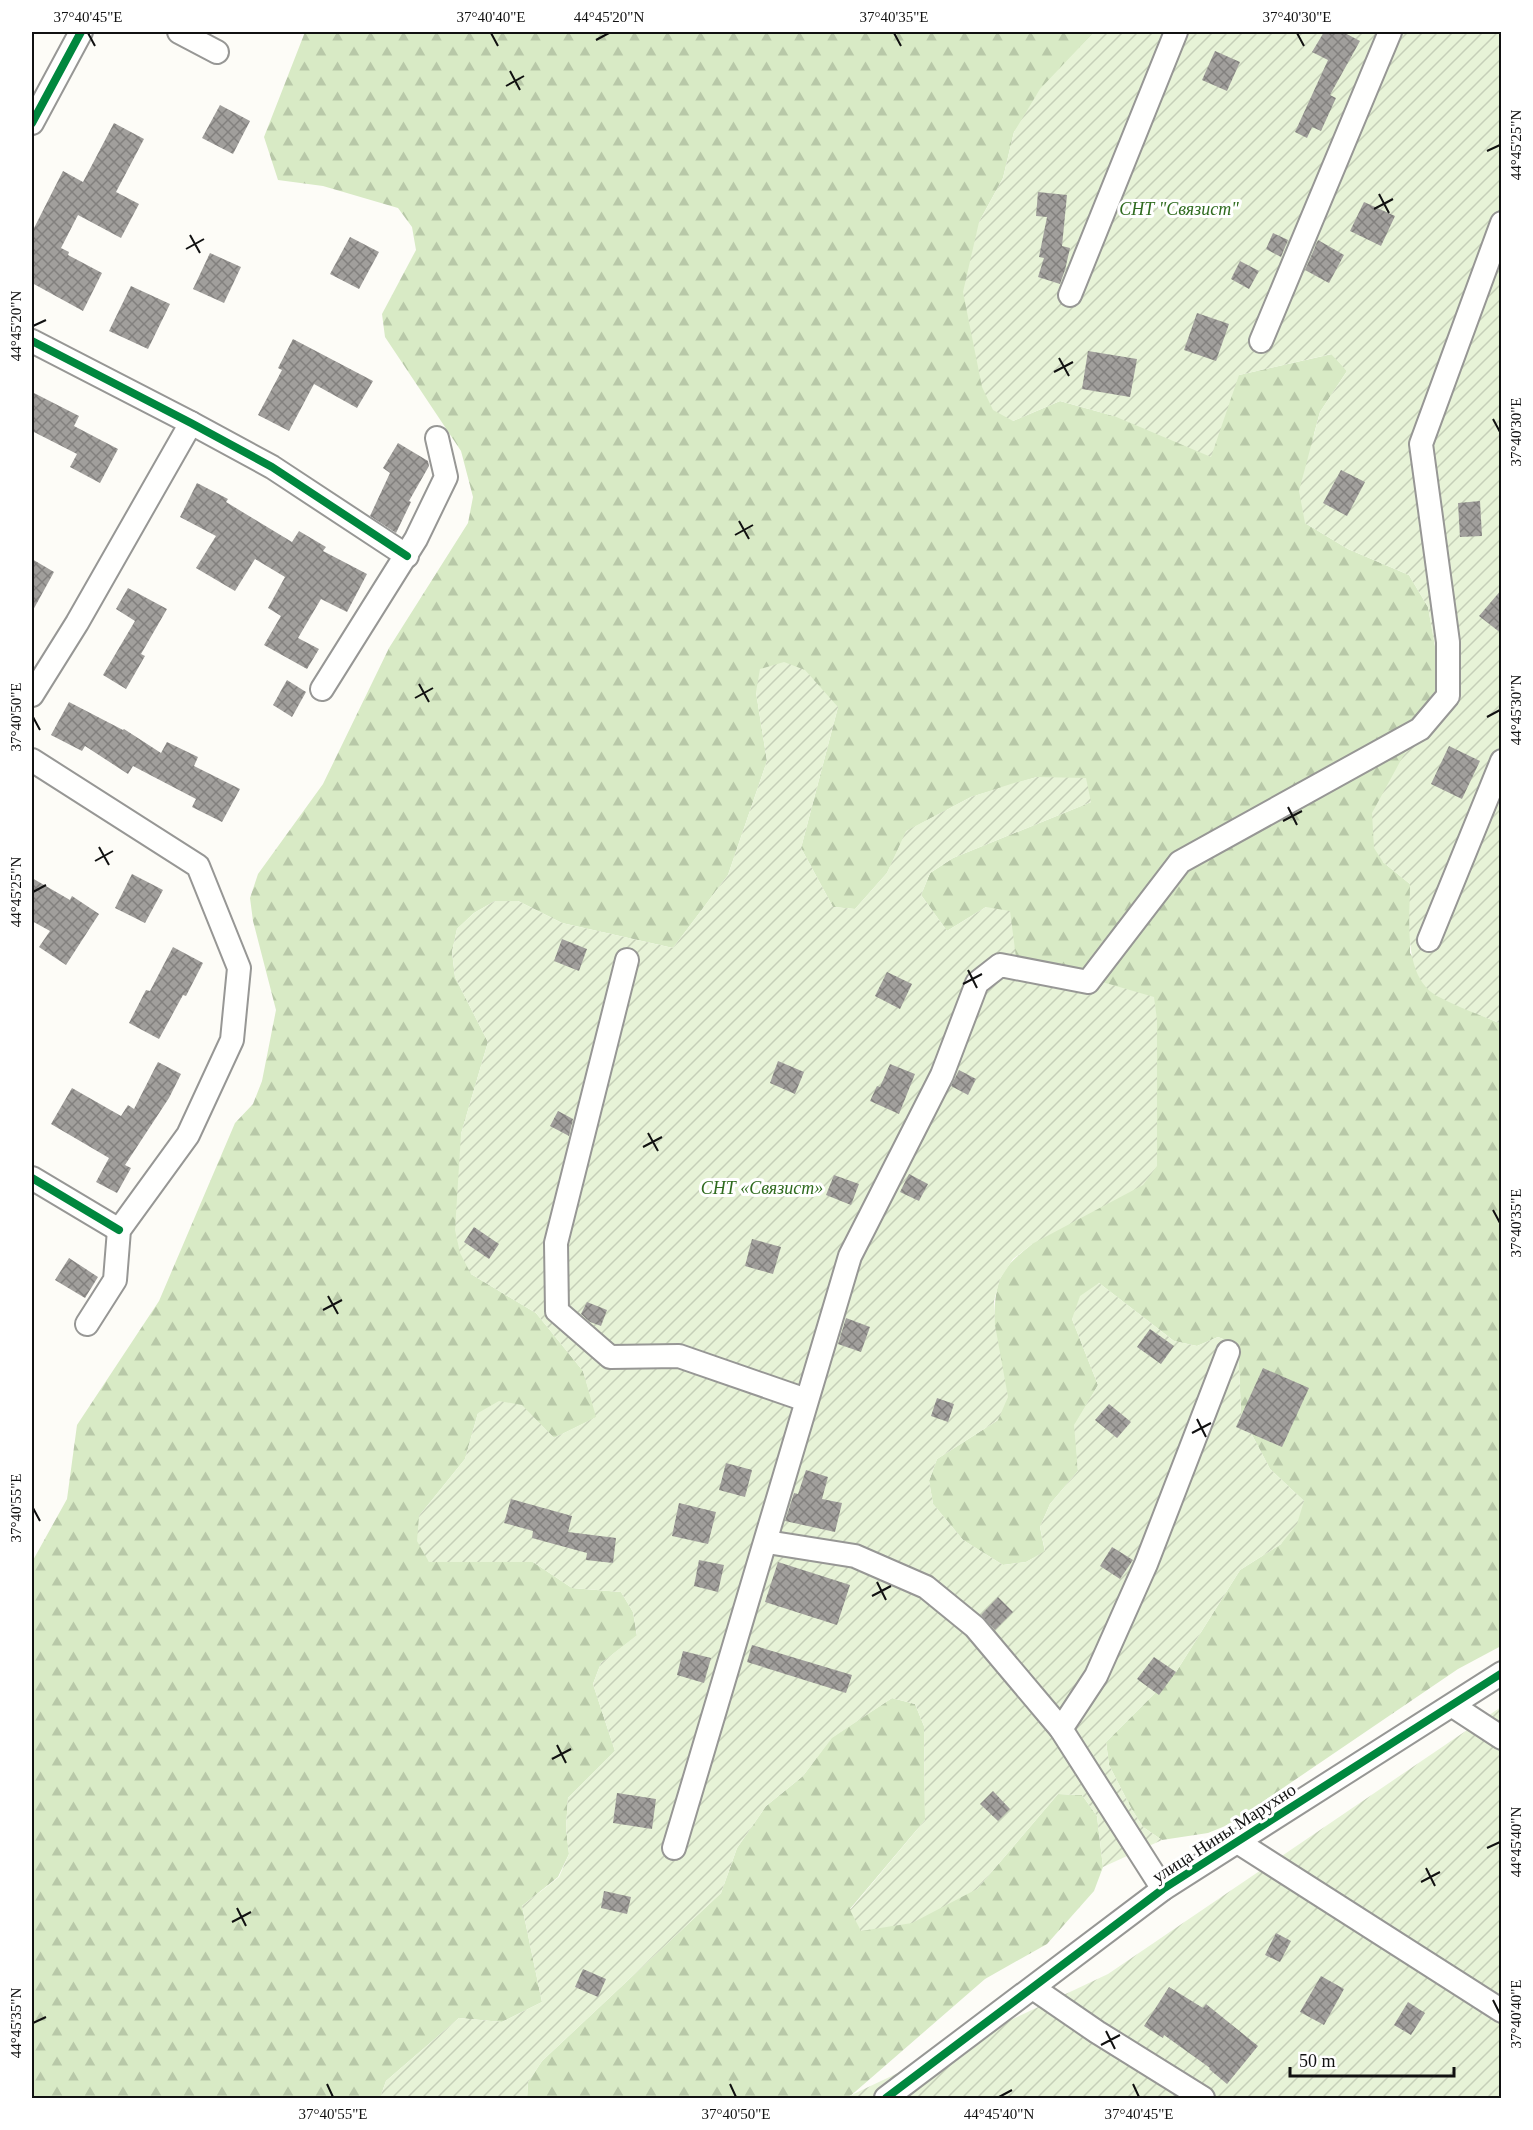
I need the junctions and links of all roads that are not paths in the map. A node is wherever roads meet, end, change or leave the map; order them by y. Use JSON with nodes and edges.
{"nodes":[{"id":1,"x":81,"y":32,"type":"edge"},
{"id":2,"x":178,"y":32,"type":"edge"},
{"id":3,"x":1176,"y":32,"type":"edge"},
{"id":4,"x":1390,"y":32,"type":"edge"},
{"id":5,"x":217,"y":52,"type":"dead end"},
{"id":6,"x":32,"y":123,"type":"edge"},
{"id":7,"x":1502,"y":223,"type":"edge"},
{"id":8,"x":1070,"y":296,"type":"dead end"},
{"id":9,"x":32,"y":341,"type":"edge"},
{"id":10,"x":1261,"y":341,"type":"dead end"},
{"id":11,"x":191,"y":423,"type":"junction"},
{"id":12,"x":437,"y":438,"type":"dead end"},
{"id":13,"x":406,"y":556,"type":"junction"},
{"id":14,"x":322,"y":689,"type":"dead end"},
{"id":15,"x":32,"y":695,"type":"edge"},
{"id":16,"x":32,"y":760,"type":"edge"},
{"id":17,"x":1502,"y":761,"type":"edge"},
{"id":18,"x":1429,"y":940,"type":"dead end"},
{"id":19,"x":627,"y":960,"type":"dead end"},
{"id":20,"x":32,"y":1178,"type":"edge"},
{"id":21,"x":119,"y":1230,"type":"junction"},
{"id":22,"x":87,"y":1324,"type":"dead end"},
{"id":23,"x":1228,"y":1352,"type":"dead end"},
{"id":24,"x":806,"y":1400,"type":"junction"},
{"id":25,"x":767,"y":1542,"type":"junction"},
{"id":26,"x":1502,"y":1673,"type":"edge"},
{"id":27,"x":1453,"y":1706,"type":"junction"},
{"id":28,"x":1060,"y":1730,"type":"junction"},
{"id":29,"x":1502,"y":1738,"type":"edge"},
{"id":30,"x":1236,"y":1842,"type":"junction"},
{"id":31,"x":674,"y":1848,"type":"dead end"},
{"id":32,"x":1163,"y":1889,"type":"junction"},
{"id":33,"x":1034,"y":1988,"type":"junction"},
{"id":34,"x":1502,"y":2011,"type":"edge"},
{"id":35,"x":886,"y":2098,"type":"edge"},
{"id":36,"x":1203,"y":2098,"type":"edge"}],
"edges":[{"from":1,"to":6,"type":"street"},
{"from":2,"to":5,"type":"street"},
{"from":3,"to":8,"type":"street"},
{"from":4,"to":10,"type":"street"},
{"from":7,"to":24,"type":"street"},
{"from":9,"to":11,"type":"street"},
{"from":11,"to":13,"type":"street"},
{"from":11,"to":15,"type":"street"},
{"from":12,"to":13,"type":"street"},
{"from":13,"to":14,"type":"street"},
{"from":16,"to":21,"type":"street"},
{"from":17,"to":18,"type":"street"},
{"from":19,"to":24,"type":"street"},
{"from":20,"to":21,"type":"street"},
{"from":21,"to":22,"type":"street"},
{"from":23,"to":28,"type":"street"},
{"from":24,"to":25,"type":"street"},
{"from":25,"to":28,"type":"street"},
{"from":25,"to":31,"type":"street"},
{"from":26,"to":27,"type":"street","name":"улица Нины Марухно"},
{"from":27,"to":29,"type":"street"},
{"from":27,"to":30,"type":"street","name":"улица Нины Марухно"},
{"from":28,"to":32,"type":"street"},
{"from":30,"to":32,"type":"street","name":"улица Нины Марухно"},
{"from":30,"to":34,"type":"street"},
{"from":32,"to":33,"type":"street","name":"улица Нины Марухно"},
{"from":33,"to":35,"type":"street","name":"улица Нины Марухно"},
{"from":33,"to":36,"type":"street"}]}
